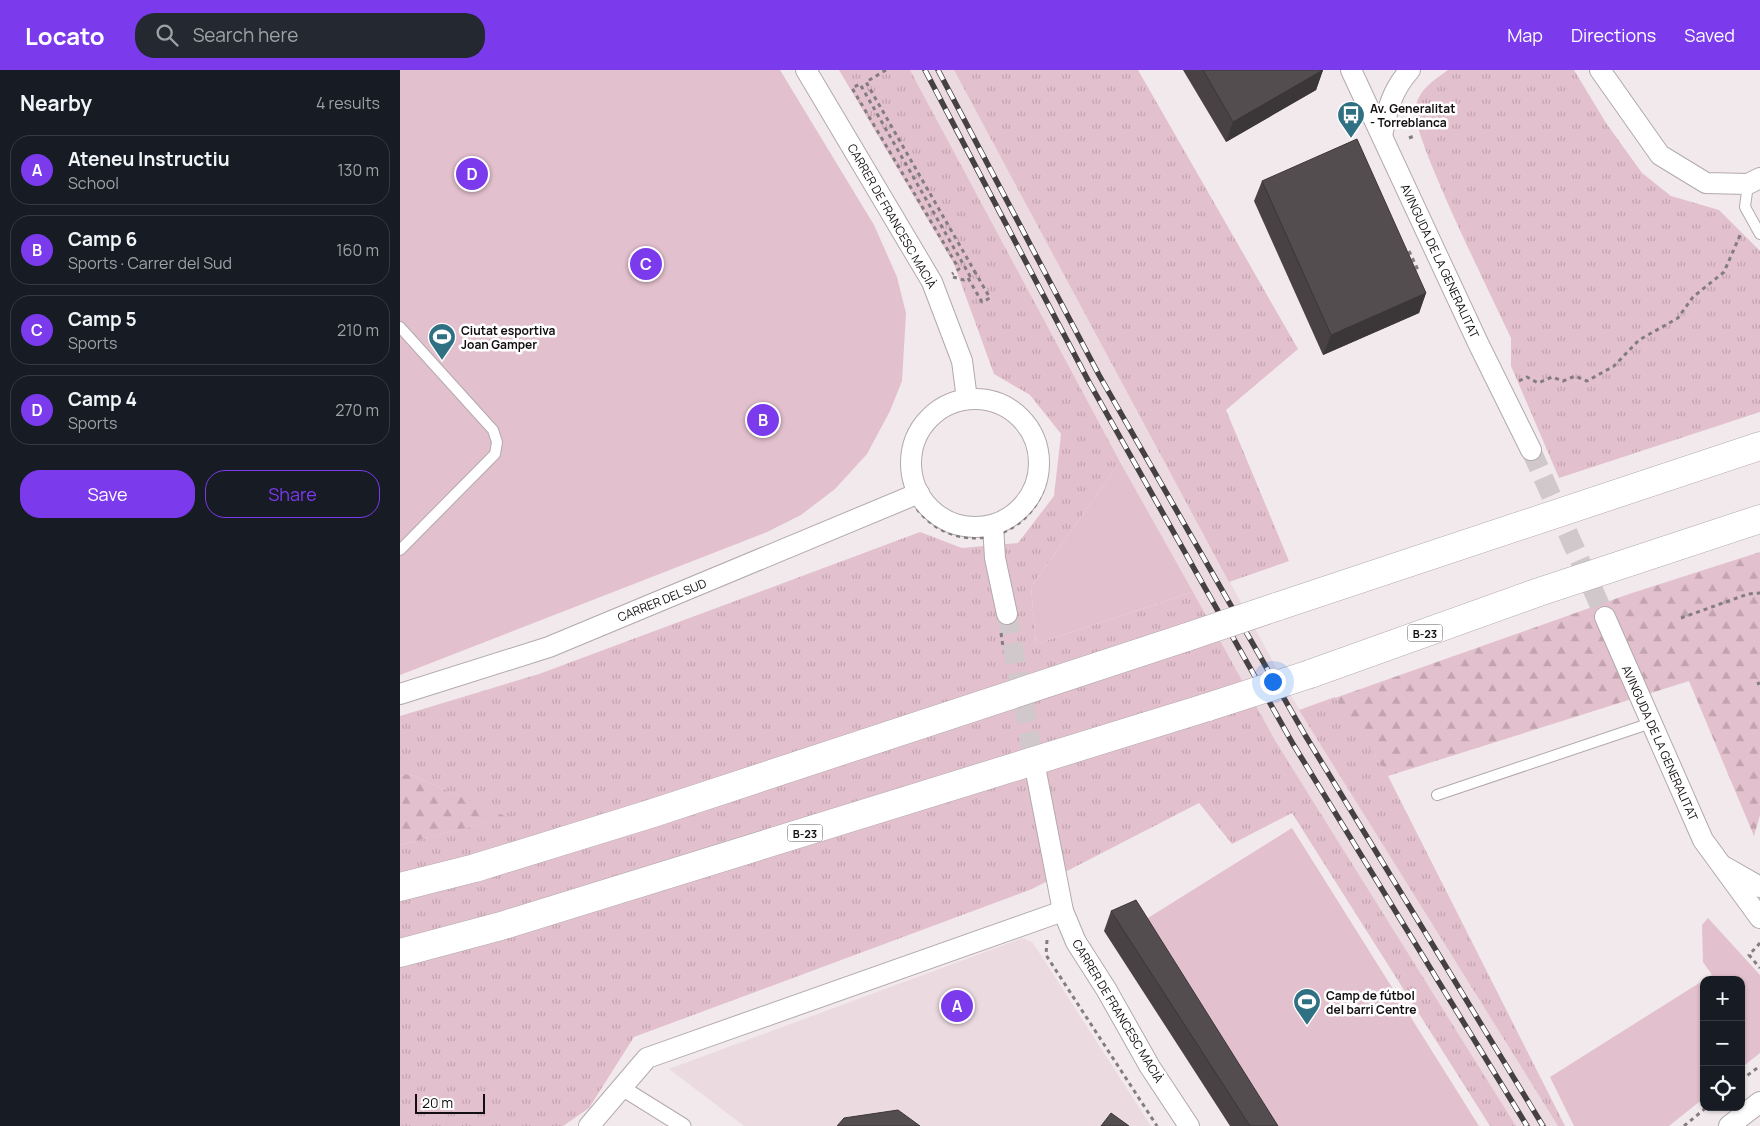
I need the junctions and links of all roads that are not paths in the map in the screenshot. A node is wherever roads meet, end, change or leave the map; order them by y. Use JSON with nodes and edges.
{"nodes":[{"id":1,"x":806,"y":70,"type":"edge"},
{"id":2,"x":1351,"y":70,"type":"edge"},
{"id":3,"x":1410,"y":70,"type":"edge"},
{"id":4,"x":1600,"y":70,"type":"edge"},
{"id":5,"x":1382,"y":136,"type":"junction"},
{"id":6,"x":1754,"y":181,"type":"edge"},
{"id":7,"x":1760,"y":234,"type":"edge"},
{"id":8,"x":400,"y":327,"type":"edge"},
{"id":9,"x":967,"y":399,"type":"junction"},
{"id":10,"x":1760,"y":446,"type":"edge"},
{"id":11,"x":1531,"y":450,"type":"tunnel mouth"},
{"id":12,"x":919,"y":493,"type":"junction"},
{"id":13,"x":1760,"y":519,"type":"edge"},
{"id":14,"x":988,"y":533,"type":"junction"},
{"id":15,"x":400,"y":550,"type":"edge"},
{"id":16,"x":1007,"y":614,"type":"tunnel mouth"},
{"id":17,"x":1605,"y":618,"type":"tunnel mouth"},
{"id":18,"x":400,"y":694,"type":"edge"},
{"id":19,"x":1651,"y":723,"type":"junction"},
{"id":20,"x":1036,"y":772,"type":"tunnel mouth"},
{"id":21,"x":1438,"y":796,"type":"dead end"},
{"id":22,"x":1721,"y":865,"type":"junction"},
{"id":23,"x":1760,"y":887,"type":"edge"},
{"id":24,"x":400,"y":888,"type":"edge"},
{"id":25,"x":1063,"y":911,"type":"junction"},
{"id":26,"x":1760,"y":918,"type":"edge"},
{"id":27,"x":400,"y":954,"type":"edge"},
{"id":28,"x":622,"y":1088,"type":"junction"},
{"id":29,"x":1760,"y":1102,"type":"edge"},
{"id":30,"x":591,"y":1124,"type":"edge"},
{"id":31,"x":683,"y":1126,"type":"edge"},
{"id":32,"x":1190,"y":1126,"type":"edge"},
{"id":33,"x":1729,"y":1126,"type":"edge"}],
"edges":[{"from":1,"to":9,"type":"street","name":"CARRER DE FRANCESC MACIÀ"},
{"from":2,"to":5,"type":"street","name":"AVINGUDA DE LA GENERALITAT"},
{"from":3,"to":5,"type":"street"},
{"from":4,"to":6,"type":"street"},
{"from":5,"to":11,"type":"street","name":"AVINGUDA DE LA GENERALITAT"},
{"from":6,"to":7,"type":"lane"},
{"from":8,"to":15,"type":"lane"},
{"from":9,"to":12,"type":"street"},
{"from":9,"to":14,"type":"street"},
{"from":10,"to":24,"type":"highway","bridge":true},
{"from":12,"to":14,"type":"street"},
{"from":12,"to":18,"type":"street","name":"CARRER DEL SUD"},
{"from":13,"to":27,"type":"highway","number":"B-23","bridge":true},
{"from":14,"to":16,"type":"street"},
{"from":17,"to":19,"type":"street","name":"AVINGUDA DE LA GENERALITAT"},
{"from":19,"to":21,"type":"lane"},
{"from":19,"to":22,"type":"street","name":"AVINGUDA DE LA GENERALITAT"},
{"from":20,"to":25,"type":"street","name":"CARRER DE FRANCESC MACIÀ"},
{"from":22,"to":23,"type":"street","name":"AVINGUDA DE LA GENERALITAT"},
{"from":22,"to":26,"type":"street","name":"AVINGUDA DE LA GENERALITAT"},
{"from":25,"to":28,"type":"street"},
{"from":25,"to":32,"type":"street","name":"CARRER DE FRANCESC MACIÀ"},
{"from":28,"to":30,"type":"street"},
{"from":28,"to":31,"type":"street"},
{"from":29,"to":33,"type":"street"}]}
